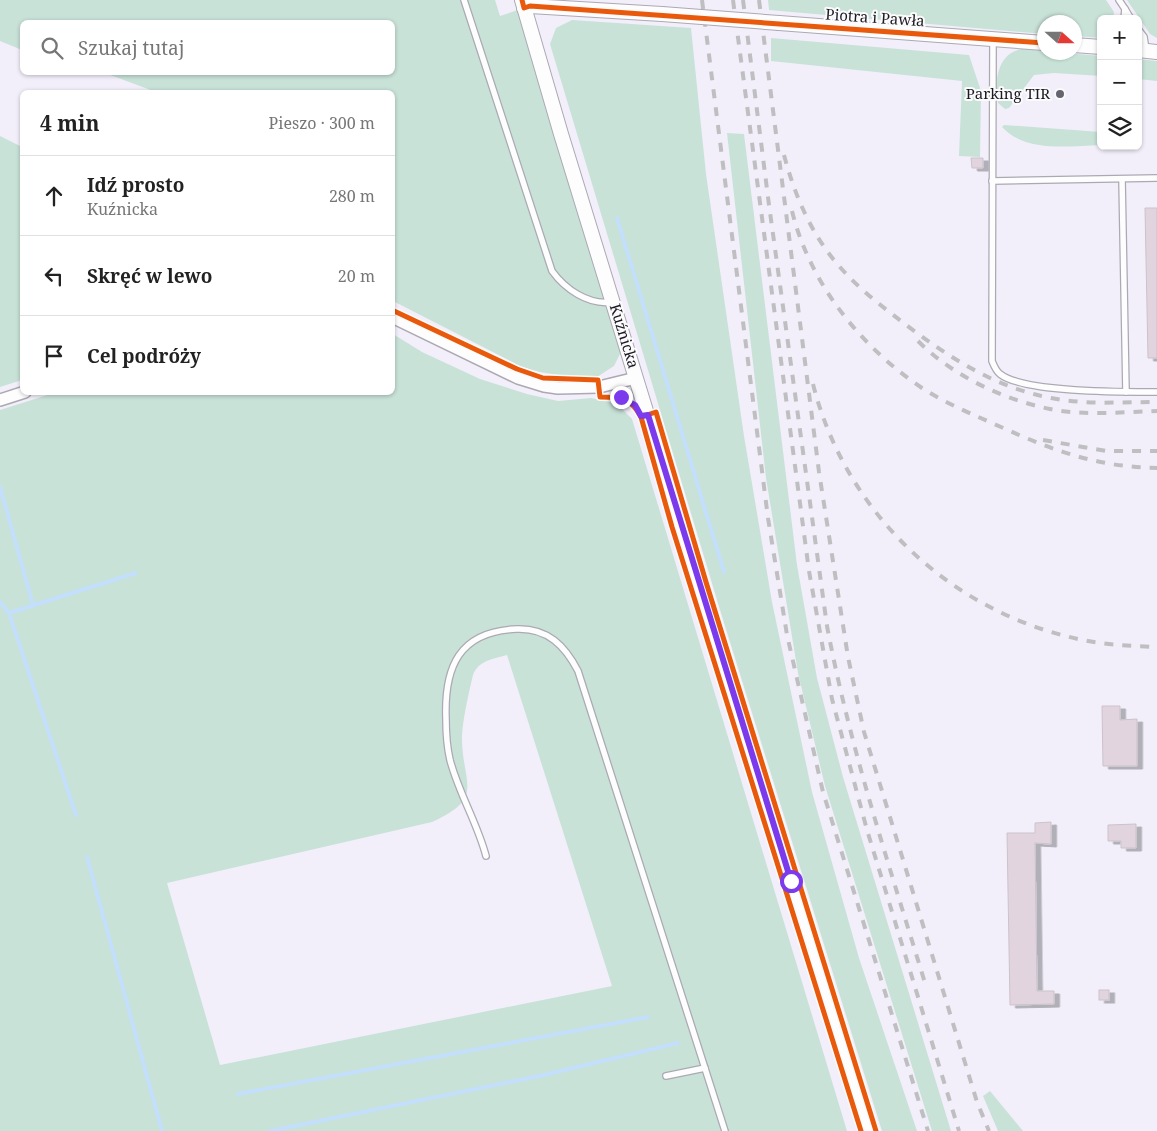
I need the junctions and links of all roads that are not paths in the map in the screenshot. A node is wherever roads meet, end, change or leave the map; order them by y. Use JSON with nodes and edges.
{"nodes":[{"id":1,"x":464,"y":0,"type":"edge"},
{"id":2,"x":1119,"y":0,"type":"edge"},
{"id":3,"x":523,"y":4,"type":"edge"},
{"id":4,"x":1125,"y":9,"type":"junction"},
{"id":5,"x":1124,"y":15,"type":"edge"},
{"id":6,"x":1129,"y":15,"type":"edge"},
{"id":7,"x":1142,"y":34,"type":"edge"},
{"id":8,"x":993,"y":39,"type":"junction"},
{"id":9,"x":1037,"y":42,"type":"edge"},
{"id":10,"x":1082,"y":46,"type":"edge"},
{"id":11,"x":1097,"y":47,"type":"edge"},
{"id":12,"x":1147,"y":51,"type":"edge"},
{"id":13,"x":1157,"y":178,"type":"edge"},
{"id":14,"x":1122,"y":179,"type":"junction"},
{"id":15,"x":992,"y":181,"type":"junction"},
{"id":16,"x":613,"y":301,"type":"junction"},
{"id":17,"x":395,"y":319,"type":"edge"},
{"id":18,"x":636,"y":378,"type":"junction"},
{"id":19,"x":1126,"y":392,"type":"junction"},
{"id":20,"x":1157,"y":392,"type":"edge"},
{"id":21,"x":20,"y":394,"type":"edge"},
{"id":22,"x":0,"y":400,"type":"edge"},
{"id":23,"x":486,"y":856,"type":"dead end"},
{"id":24,"x":705,"y":1068,"type":"junction"},
{"id":25,"x":666,"y":1076,"type":"dead end"},
{"id":26,"x":725,"y":1131,"type":"edge"},
{"id":27,"x":868,"y":1131,"type":"edge"}],
"edges":[{"from":1,"to":16,"type":"lane"},
{"from":2,"to":4,"type":"lane"},
{"from":3,"to":8,"type":"street","name":"Piotra i Pawła","bridge":true},
{"from":3,"to":16,"type":"street","name":"Kuźnicka"},
{"from":4,"to":5,"type":"lane"},
{"from":4,"to":6,"type":"lane"},
{"from":7,"to":12,"type":"lane"},
{"from":8,"to":9,"type":"street","name":"Piotra i Pawła"},
{"from":8,"to":15,"type":"lane"},
{"from":10,"to":11,"type":"street"},
{"from":13,"to":14,"type":"lane"},
{"from":14,"to":15,"type":"lane"},
{"from":14,"to":19,"type":"lane"},
{"from":15,"to":19,"type":"lane"},
{"from":16,"to":18,"type":"street","name":"Kuźnicka"},
{"from":17,"to":18,"type":"street"},
{"from":18,"to":27,"type":"street","name":"Kuźnicka"},
{"from":19,"to":20,"type":"lane"},
{"from":21,"to":22,"type":"street"},
{"from":23,"to":24,"type":"lane"},
{"from":24,"to":25,"type":"lane"},
{"from":24,"to":26,"type":"lane"}]}
